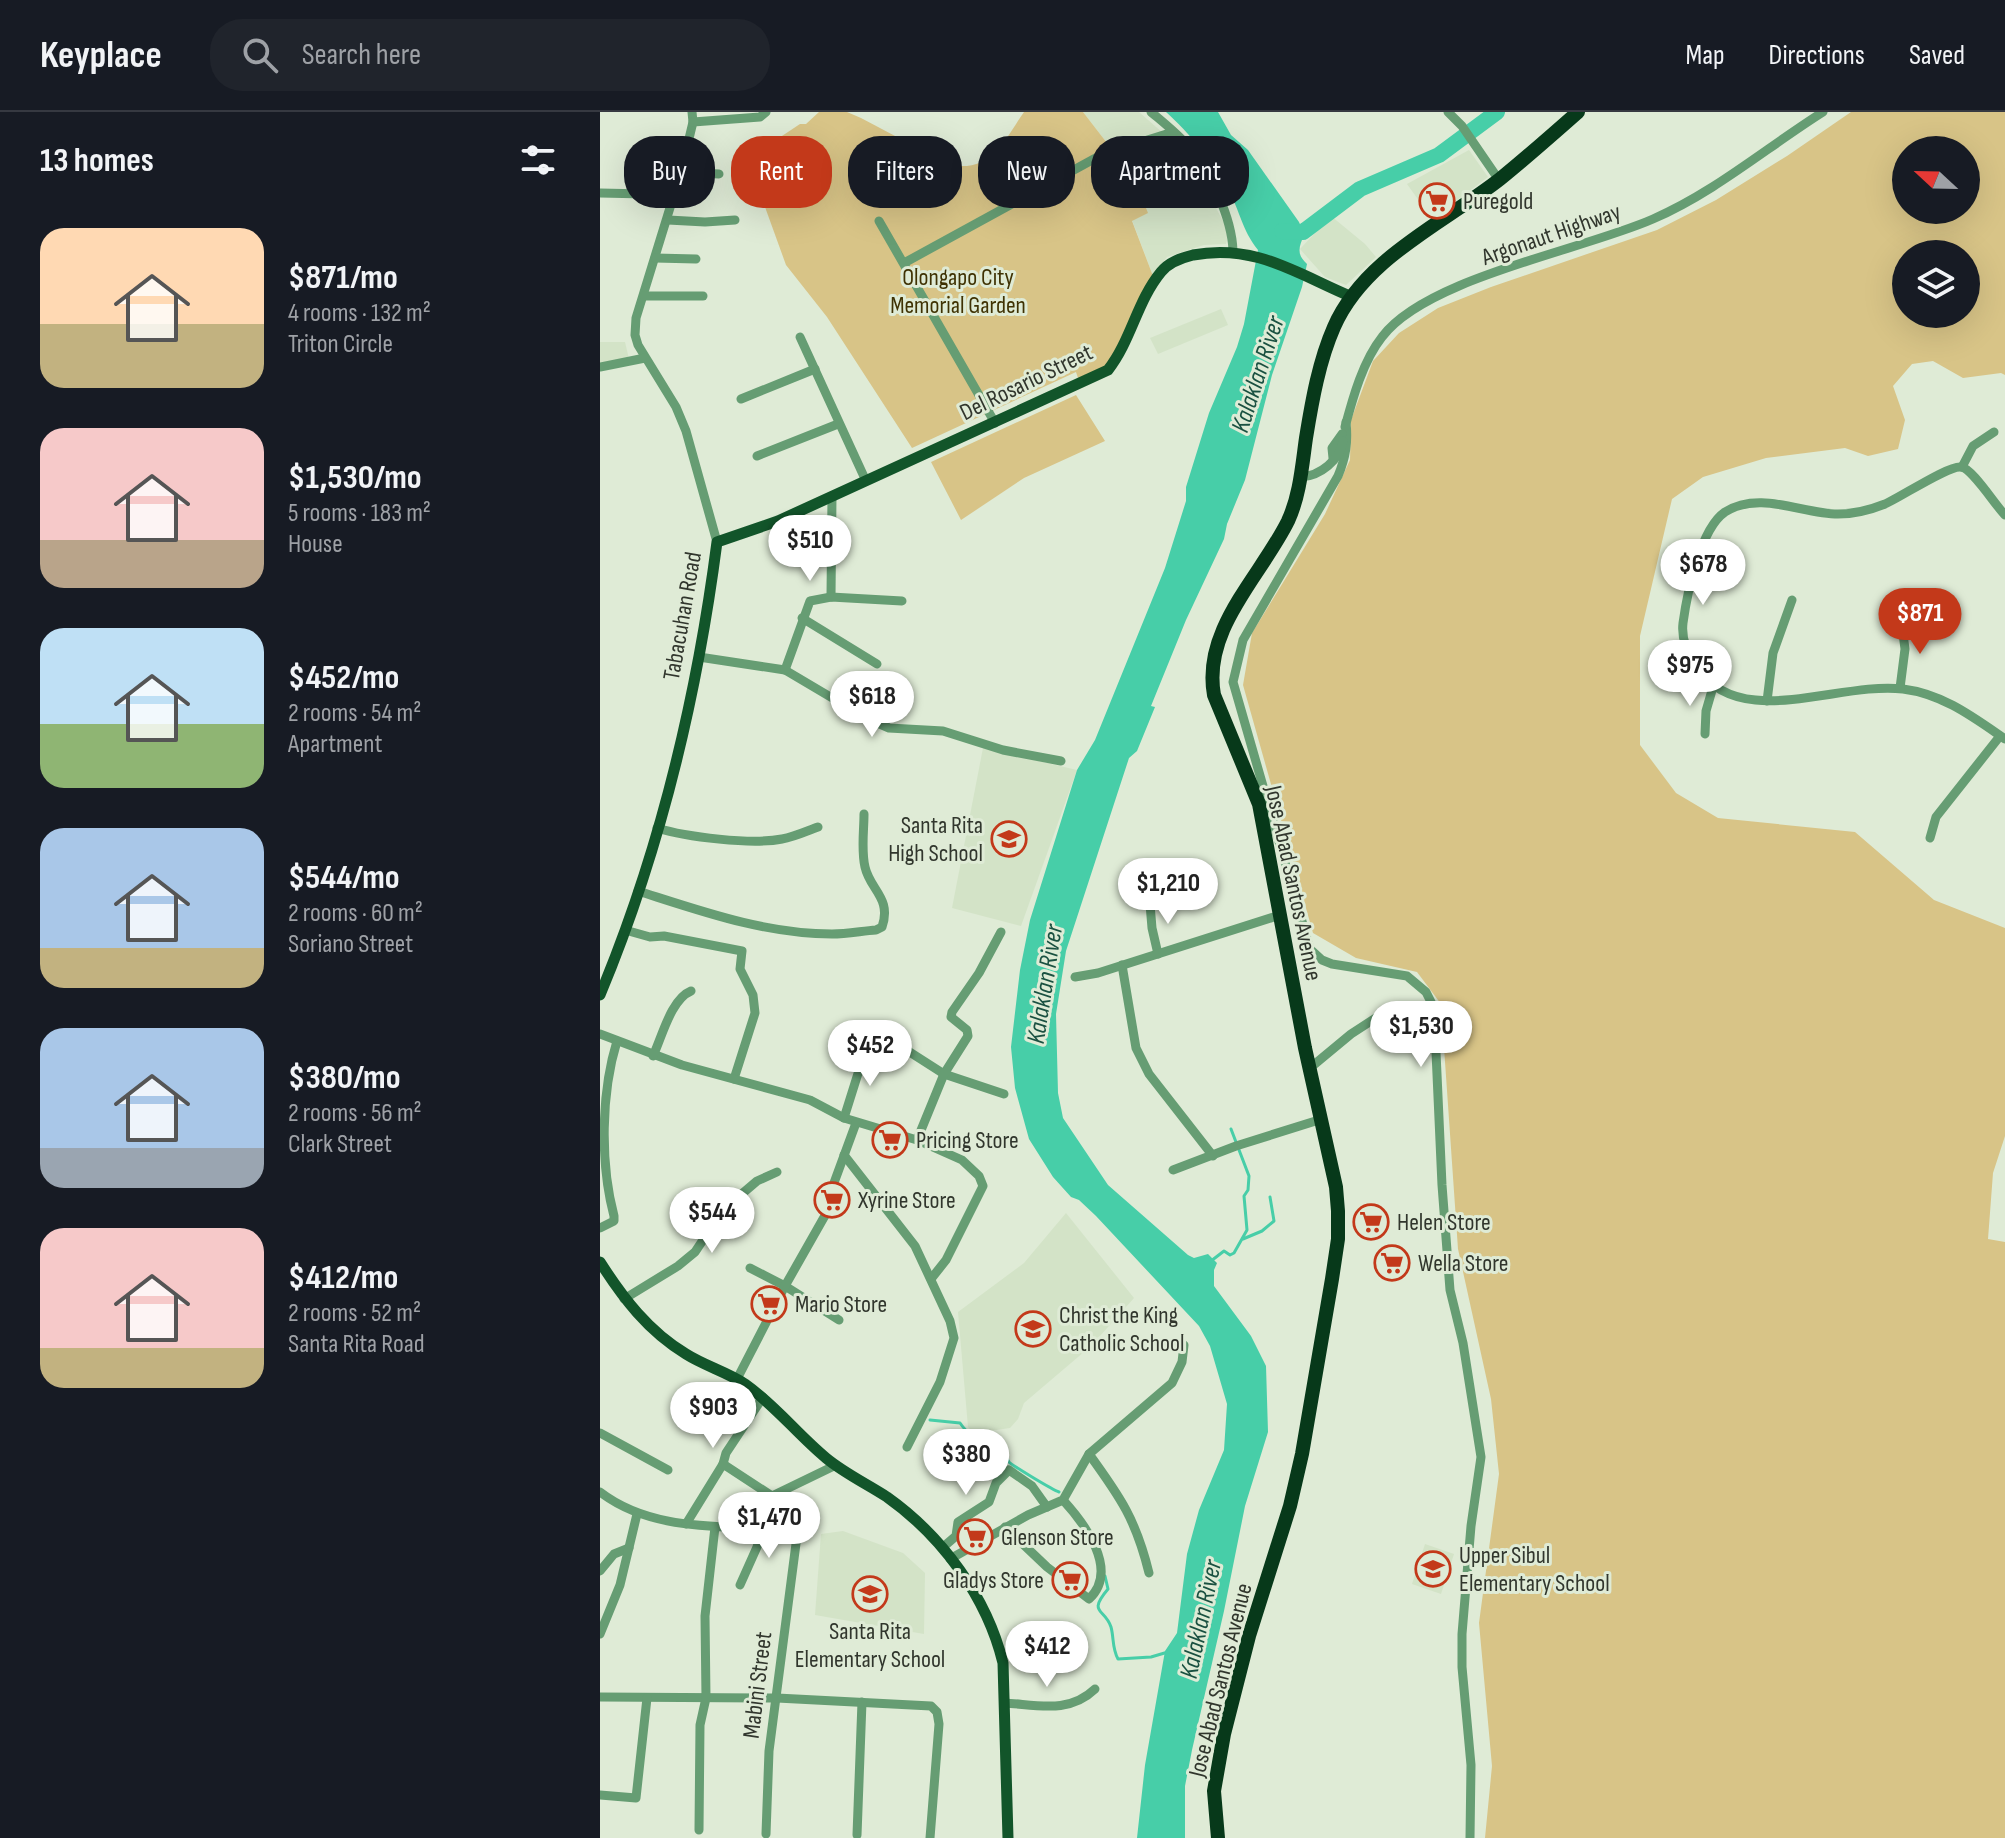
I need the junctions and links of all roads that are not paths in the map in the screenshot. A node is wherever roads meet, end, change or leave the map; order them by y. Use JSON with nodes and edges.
{"nodes":[{"id":1,"x":766,"y":112,"type":"edge"},
{"id":2,"x":1151,"y":112,"type":"edge"},
{"id":3,"x":1448,"y":112,"type":"edge"},
{"id":4,"x":1578,"y":112,"type":"edge"},
{"id":5,"x":1823,"y":112,"type":"edge"},
{"id":6,"x":693,"y":117,"type":"edge"},
{"id":7,"x":1173,"y":132,"type":"junction"},
{"id":8,"x":715,"y":174,"type":"edge"},
{"id":9,"x":719,"y":174,"type":"dead end"},
{"id":10,"x":1499,"y":180,"type":"junction"},
{"id":11,"x":600,"y":193,"type":"edge"},
{"id":12,"x":624,"y":194,"type":"edge"},
{"id":13,"x":671,"y":208,"type":"edge"},
{"id":14,"x":668,"y":220,"type":"junction"},
{"id":15,"x":735,"y":220,"type":"dead end"},
{"id":16,"x":879,"y":221,"type":"dead end"},
{"id":17,"x":1233,"y":251,"type":"junction"},
{"id":18,"x":655,"y":258,"type":"junction"},
{"id":19,"x":696,"y":259,"type":"dead end"},
{"id":20,"x":904,"y":263,"type":"junction"},
{"id":21,"x":644,"y":296,"type":"junction"},
{"id":22,"x":703,"y":296,"type":"dead end"},
{"id":23,"x":1352,"y":297,"type":"junction"},
{"id":24,"x":800,"y":337,"type":"dead end"},
{"id":25,"x":645,"y":358,"type":"junction"},
{"id":26,"x":600,"y":367,"type":"edge"},
{"id":27,"x":815,"y":369,"type":"junction"},
{"id":28,"x":741,"y":399,"type":"dead end"},
{"id":29,"x":1346,"y":422,"type":"junction"},
{"id":30,"x":995,"y":423,"type":"junction"},
{"id":31,"x":838,"y":424,"type":"junction"},
{"id":32,"x":1994,"y":432,"type":"dead end"},
{"id":33,"x":757,"y":456,"type":"dead end"},
{"id":34,"x":1962,"y":467,"type":"junction"},
{"id":35,"x":1301,"y":477,"type":"junction"},
{"id":36,"x":866,"y":481,"type":"junction"},
{"id":37,"x":832,"y":496,"type":"junction"},
{"id":38,"x":2005,"y":515,"type":"edge"},
{"id":39,"x":717,"y":542,"type":"junction"},
{"id":40,"x":831,"y":597,"type":"junction"},
{"id":41,"x":1792,"y":600,"type":"dead end"},
{"id":42,"x":902,"y":601,"type":"dead end"},
{"id":43,"x":802,"y":618,"type":"junction"},
{"id":44,"x":1902,"y":626,"type":"dead end"},
{"id":45,"x":699,"y":657,"type":"junction"},
{"id":46,"x":877,"y":664,"type":"dead end"},
{"id":47,"x":785,"y":670,"type":"junction"},
{"id":48,"x":1713,"y":687,"type":"junction"},
{"id":49,"x":1900,"y":688,"type":"junction"},
{"id":50,"x":1767,"y":701,"type":"junction"},
{"id":51,"x":1705,"y":734,"type":"dead end"},
{"id":52,"x":2002,"y":737,"type":"edge"},
{"id":53,"x":1061,"y":761,"type":"dead end"},
{"id":54,"x":864,"y":814,"type":"dead end"},
{"id":55,"x":818,"y":827,"type":"dead end"},
{"id":56,"x":657,"y":828,"type":"junction"},
{"id":57,"x":1930,"y":838,"type":"dead end"},
{"id":58,"x":638,"y":891,"type":"junction"},
{"id":59,"x":1150,"y":904,"type":"dead end"},
{"id":60,"x":1280,"y":915,"type":"junction"},
{"id":61,"x":625,"y":930,"type":"junction"},
{"id":62,"x":1001,"y":932,"type":"dead end"},
{"id":63,"x":1158,"y":954,"type":"junction"},
{"id":64,"x":1122,"y":965,"type":"junction"},
{"id":65,"x":1075,"y":977,"type":"dead end"},
{"id":66,"x":691,"y":991,"type":"dead end"},
{"id":67,"x":600,"y":995,"type":"edge"},
{"id":68,"x":1412,"y":1012,"type":"dead end"},
{"id":69,"x":600,"y":1034,"type":"edge"},
{"id":70,"x":617,"y":1041,"type":"junction"},
{"id":71,"x":894,"y":1042,"type":"dead end"},
{"id":72,"x":866,"y":1048,"type":"dead end"},
{"id":73,"x":653,"y":1056,"type":"junction"},
{"id":74,"x":1310,"y":1068,"type":"junction"},
{"id":75,"x":944,"y":1074,"type":"junction"},
{"id":76,"x":734,"y":1079,"type":"junction"},
{"id":77,"x":1004,"y":1094,"type":"dead end"},
{"id":78,"x":844,"y":1118,"type":"junction"},
{"id":79,"x":1322,"y":1119,"type":"junction"},
{"id":80,"x":856,"y":1123,"type":"junction"},
{"id":81,"x":917,"y":1140,"type":"junction"},
{"id":82,"x":844,"y":1155,"type":"junction"},
{"id":83,"x":1213,"y":1156,"type":"junction"},
{"id":84,"x":1173,"y":1170,"type":"dead end"},
{"id":85,"x":777,"y":1172,"type":"dead end"},
{"id":86,"x":600,"y":1228,"type":"edge"},
{"id":87,"x":600,"y":1262,"type":"edge"},
{"id":88,"x":750,"y":1268,"type":"dead end"},
{"id":89,"x":931,"y":1279,"type":"junction"},
{"id":90,"x":785,"y":1286,"type":"junction"},
{"id":91,"x":624,"y":1299,"type":"junction"},
{"id":92,"x":839,"y":1320,"type":"dead end"},
{"id":93,"x":1184,"y":1345,"type":"dead end"},
{"id":94,"x":737,"y":1379,"type":"junction"},
{"id":95,"x":763,"y":1397,"type":"junction"},
{"id":96,"x":601,"y":1437,"type":"edge"},
{"id":97,"x":907,"y":1447,"type":"dead end"},
{"id":98,"x":1089,"y":1454,"type":"junction"},
{"id":99,"x":723,"y":1464,"type":"junction"},
{"id":100,"x":836,"y":1465,"type":"junction"},
{"id":101,"x":668,"y":1470,"type":"dead end"},
{"id":102,"x":772,"y":1496,"type":"junction"},
{"id":103,"x":602,"y":1497,"type":"edge"},
{"id":104,"x":1063,"y":1500,"type":"junction"},
{"id":105,"x":1047,"y":1507,"type":"junction"},
{"id":106,"x":637,"y":1514,"type":"junction"},
{"id":107,"x":686,"y":1524,"type":"junction"},
{"id":108,"x":715,"y":1527,"type":"junction"},
{"id":109,"x":1005,"y":1527,"type":"junction"},
{"id":110,"x":761,"y":1528,"type":"junction"},
{"id":111,"x":629,"y":1548,"type":"junction"},
{"id":112,"x":942,"y":1548,"type":"junction"},
{"id":113,"x":950,"y":1559,"type":"junction"},
{"id":114,"x":600,"y":1571,"type":"edge"},
{"id":115,"x":1149,"y":1573,"type":"dead end"},
{"id":116,"x":740,"y":1585,"type":"dead end"},
{"id":117,"x":600,"y":1634,"type":"edge"},
{"id":118,"x":1095,"y":1689,"type":"dead end"},
{"id":119,"x":600,"y":1697,"type":"edge"},
{"id":120,"x":647,"y":1698,"type":"junction"},
{"id":121,"x":706,"y":1698,"type":"junction"},
{"id":122,"x":777,"y":1698,"type":"junction"},
{"id":123,"x":862,"y":1702,"type":"junction"},
{"id":124,"x":1005,"y":1703,"type":"junction"},
{"id":125,"x":600,"y":1795,"type":"edge"},
{"id":126,"x":699,"y":1830,"type":"dead end"},
{"id":127,"x":766,"y":1834,"type":"dead end"},
{"id":128,"x":857,"y":1835,"type":"dead end"},
{"id":129,"x":930,"y":1838,"type":"edge"},
{"id":130,"x":1008,"y":1838,"type":"edge"},
{"id":131,"x":1218,"y":1838,"type":"edge"},
{"id":132,"x":1470,"y":1838,"type":"edge"}],
"edges":[{"from":1,"to":6,"type":"street"},
{"from":2,"to":7,"type":"street"},
{"from":3,"to":10,"type":"street"},
{"from":4,"to":10,"type":"highway","name":"Jose Abad Santos Avenue"},
{"from":5,"to":29,"type":"street","name":"Argonaut Highway"},
{"from":7,"to":17,"type":"street"},
{"from":7,"to":20,"type":"street"},
{"from":8,"to":9,"type":"street"},
{"from":10,"to":23,"type":"highway","name":"Jose Abad Santos Avenue"},
{"from":11,"to":12,"type":"street"},
{"from":13,"to":14,"type":"street","name":"Tabacuhan Road"},
{"from":14,"to":15,"type":"street"},
{"from":14,"to":18,"type":"street","name":"Tabacuhan Road"},
{"from":16,"to":20,"type":"street"},
{"from":17,"to":23,"type":"main road","name":"Del Rosario Street"},
{"from":17,"to":30,"type":"main road","name":"Del Rosario Street"},
{"from":18,"to":19,"type":"street"},
{"from":18,"to":21,"type":"street","name":"Tabacuhan Road"},
{"from":20,"to":30,"type":"street"},
{"from":21,"to":22,"type":"street"},
{"from":21,"to":25,"type":"street","name":"Tabacuhan Road"},
{"from":23,"to":35,"type":"highway","name":"Jose Abad Santos Avenue"},
{"from":24,"to":27,"type":"street"},
{"from":25,"to":26,"type":"street"},
{"from":25,"to":39,"type":"street","name":"Tabacuhan Road"},
{"from":27,"to":28,"type":"street"},
{"from":27,"to":31,"type":"street"},
{"from":29,"to":35,"type":"street","name":"Argonaut Highway"},
{"from":29,"to":132,"type":"street"},
{"from":30,"to":36,"type":"main road","name":"Del Rosario Street"},
{"from":31,"to":33,"type":"street"},
{"from":31,"to":36,"type":"street"},
{"from":32,"to":34,"type":"street"},
{"from":34,"to":38,"type":"street"},
{"from":34,"to":48,"type":"street"},
{"from":35,"to":60,"type":"highway","name":"Jose Abad Santos Avenue"},
{"from":36,"to":37,"type":"main road","name":"Del Rosario Street"},
{"from":37,"to":39,"type":"main road","name":"Del Rosario Street"},
{"from":37,"to":40,"type":"street"},
{"from":39,"to":45,"type":"main road","name":"Tabacuhan Road"},
{"from":40,"to":42,"type":"street"},
{"from":40,"to":43,"type":"street"},
{"from":41,"to":50,"type":"street"},
{"from":43,"to":46,"type":"street"},
{"from":43,"to":47,"type":"street"},
{"from":44,"to":49,"type":"street"},
{"from":45,"to":47,"type":"street"},
{"from":45,"to":56,"type":"main road","name":"Tabacuhan Road"},
{"from":47,"to":53,"type":"street"},
{"from":48,"to":50,"type":"street"},
{"from":48,"to":51,"type":"street"},
{"from":49,"to":50,"type":"street"},
{"from":49,"to":52,"type":"street"},
{"from":52,"to":57,"type":"street"},
{"from":54,"to":58,"type":"street"},
{"from":55,"to":56,"type":"street"},
{"from":56,"to":58,"type":"main road","name":"Tabacuhan Road"},
{"from":58,"to":61,"type":"main road","name":"Tabacuhan Road"},
{"from":59,"to":63,"type":"street"},
{"from":60,"to":63,"type":"street"},
{"from":60,"to":74,"type":"highway","name":"Jose Abad Santos Avenue"},
{"from":61,"to":67,"type":"main road","name":"Tabacuhan Road"},
{"from":61,"to":76,"type":"street"},
{"from":62,"to":75,"type":"street"},
{"from":63,"to":64,"type":"street"},
{"from":64,"to":65,"type":"street"},
{"from":64,"to":83,"type":"street"},
{"from":66,"to":73,"type":"street"},
{"from":68,"to":74,"type":"street"},
{"from":69,"to":70,"type":"street"},
{"from":70,"to":73,"type":"street"},
{"from":70,"to":86,"type":"street"},
{"from":71,"to":75,"type":"street"},
{"from":72,"to":78,"type":"street"},
{"from":73,"to":76,"type":"street"},
{"from":74,"to":79,"type":"highway","name":"Jose Abad Santos Avenue"},
{"from":75,"to":77,"type":"street"},
{"from":75,"to":81,"type":"street"},
{"from":76,"to":78,"type":"street"},
{"from":78,"to":80,"type":"street"},
{"from":79,"to":83,"type":"street"},
{"from":79,"to":131,"type":"highway","name":"Jose Abad Santos Avenue"},
{"from":80,"to":81,"type":"street"},
{"from":80,"to":82,"type":"street"},
{"from":81,"to":89,"type":"street"},
{"from":82,"to":89,"type":"street"},
{"from":82,"to":90,"type":"street"},
{"from":83,"to":84,"type":"street"},
{"from":85,"to":91,"type":"street"},
{"from":87,"to":91,"type":"main road"},
{"from":88,"to":90,"type":"street"},
{"from":89,"to":97,"type":"street"},
{"from":90,"to":92,"type":"street"},
{"from":90,"to":94,"type":"street"},
{"from":91,"to":94,"type":"main road"},
{"from":93,"to":98,"type":"street"},
{"from":94,"to":95,"type":"main road"},
{"from":95,"to":99,"type":"street"},
{"from":95,"to":100,"type":"main road"},
{"from":96,"to":101,"type":"street"},
{"from":98,"to":104,"type":"street"},
{"from":98,"to":115,"type":"street"},
{"from":99,"to":102,"type":"street"},
{"from":99,"to":107,"type":"street"},
{"from":100,"to":102,"type":"street"},
{"from":100,"to":112,"type":"main road"},
{"from":102,"to":110,"type":"street"},
{"from":103,"to":106,"type":"street"},
{"from":104,"to":105,"type":"street"},
{"from":104,"to":109,"type":"street"},
{"from":105,"to":109,"type":"street"},
{"from":105,"to":112,"type":"street"},
{"from":106,"to":107,"type":"street"},
{"from":106,"to":111,"type":"street"},
{"from":107,"to":108,"type":"street"},
{"from":108,"to":110,"type":"street"},
{"from":108,"to":121,"type":"street"},
{"from":109,"to":113,"type":"street"},
{"from":110,"to":116,"type":"street"},
{"from":110,"to":122,"type":"street","name":"Mabini Street"},
{"from":111,"to":114,"type":"street"},
{"from":111,"to":117,"type":"street"},
{"from":112,"to":113,"type":"main road"},
{"from":113,"to":124,"type":"main road"},
{"from":118,"to":124,"type":"street"},
{"from":119,"to":120,"type":"street"},
{"from":120,"to":121,"type":"street"},
{"from":120,"to":125,"type":"street"},
{"from":121,"to":122,"type":"street"},
{"from":121,"to":126,"type":"street"},
{"from":122,"to":123,"type":"street"},
{"from":122,"to":127,"type":"street","name":"Mabini Street"},
{"from":123,"to":128,"type":"street"},
{"from":123,"to":129,"type":"street"},
{"from":124,"to":130,"type":"main road"}]}
